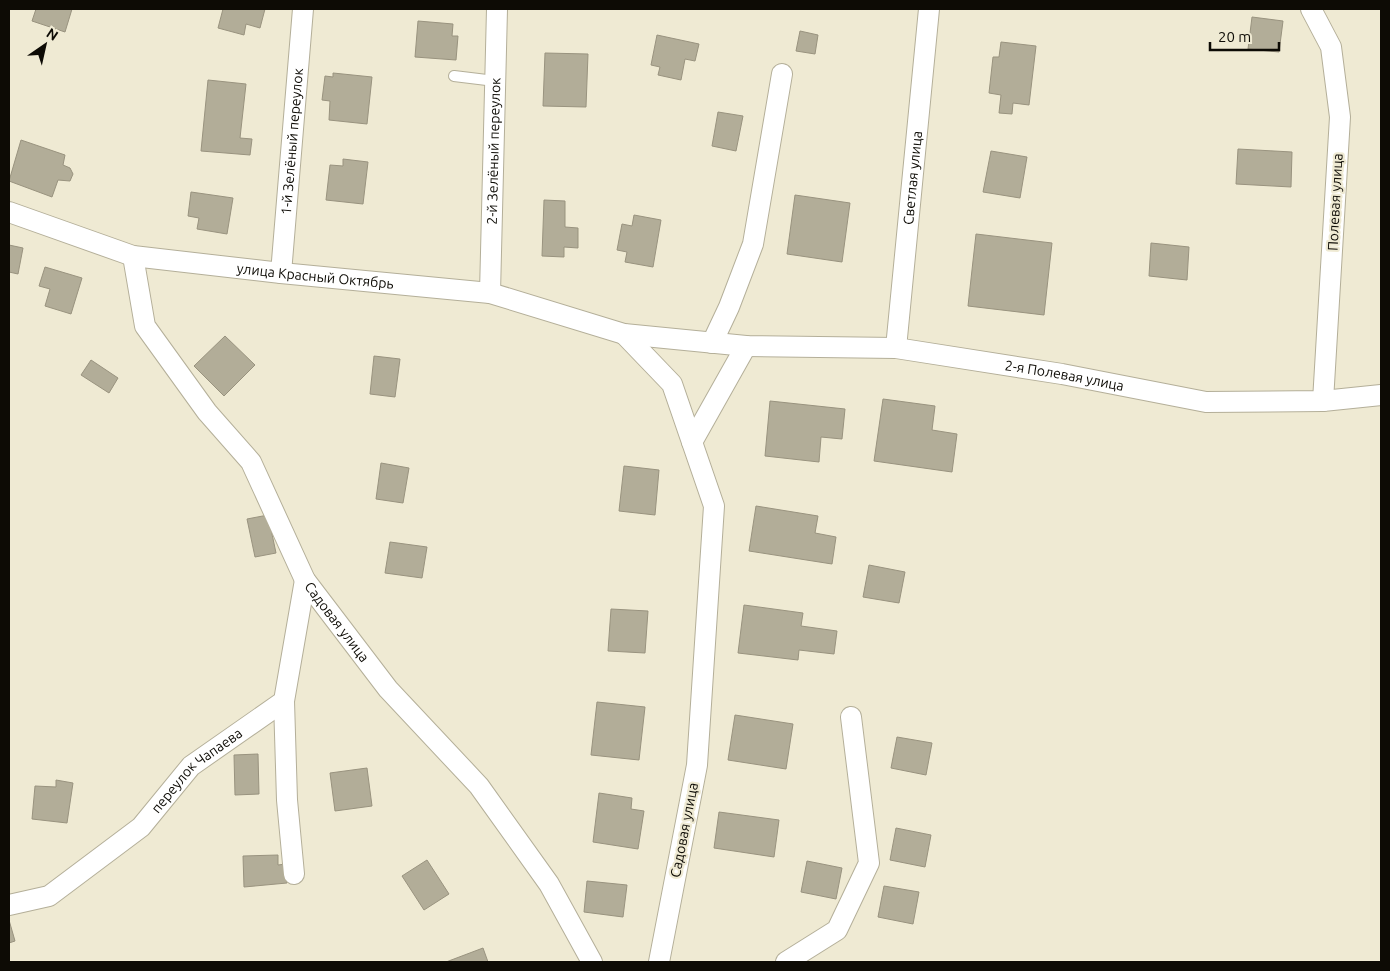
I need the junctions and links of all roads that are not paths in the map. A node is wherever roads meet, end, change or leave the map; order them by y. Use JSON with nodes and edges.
{"nodes":[{"id":1,"x":303,"y":9,"type":"edge"},
{"id":2,"x":497,"y":9,"type":"edge"},
{"id":3,"x":929,"y":9,"type":"edge"},
{"id":4,"x":1311,"y":9,"type":"edge"},
{"id":5,"x":782,"y":74,"type":"dead end"},
{"id":6,"x":454,"y":76,"type":"dead end"},
{"id":7,"x":495,"y":81,"type":"junction"},
{"id":8,"x":9,"y":212,"type":"edge"},
{"id":9,"x":133,"y":256,"type":"junction"},
{"id":10,"x":280,"y":273,"type":"junction"},
{"id":11,"x":490,"y":293,"type":"junction"},
{"id":12,"x":624,"y":334,"type":"junction"},
{"id":13,"x":712,"y":343,"type":"junction"},
{"id":14,"x":746,"y":346,"type":"junction"},
{"id":15,"x":896,"y":348,"type":"junction"},
{"id":16,"x":1381,"y":395,"type":"edge"},
{"id":17,"x":1323,"y":401,"type":"junction"},
{"id":18,"x":692,"y":442,"type":"junction"},
{"id":19,"x":305,"y":580,"type":"junction"},
{"id":20,"x":284,"y":701,"type":"junction"},
{"id":21,"x":852,"y":717,"type":"dead end"},
{"id":22,"x":294,"y":874,"type":"dead end"},
{"id":23,"x":9,"y":905,"type":"edge"},
{"id":24,"x":592,"y":962,"type":"edge"},
{"id":25,"x":659,"y":962,"type":"edge"},
{"id":26,"x":786,"y":962,"type":"edge"}],
"edges":[{"from":1,"to":10,"type":"street","name":"1-й Зелёный переулок"},
{"from":2,"to":7,"type":"street","name":"2-й Зелёный переулок"},
{"from":3,"to":15,"type":"street","name":"Светлая улица"},
{"from":4,"to":17,"type":"street","name":"Полевая улица"},
{"from":5,"to":13,"type":"street"},
{"from":6,"to":7,"type":"lane"},
{"from":7,"to":11,"type":"street","name":"2-й Зелёный переулок"},
{"from":8,"to":9,"type":"street","name":"улица Красный Октябрь"},
{"from":9,"to":10,"type":"street","name":"улица Красный Октябрь"},
{"from":9,"to":19,"type":"street","name":"Садовая улица"},
{"from":10,"to":11,"type":"street","name":"улица Красный Октябрь"},
{"from":11,"to":12,"type":"street","name":"улица Красный Октябрь"},
{"from":12,"to":13,"type":"street","name":"улица Красный Октябрь"},
{"from":12,"to":18,"type":"street","name":"Садовая улица"},
{"from":13,"to":14,"type":"street","name":"2-я Полевая улица"},
{"from":14,"to":15,"type":"street","name":"2-я Полевая улица"},
{"from":14,"to":18,"type":"street"},
{"from":15,"to":17,"type":"street","name":"2-я Полевая улица"},
{"from":16,"to":17,"type":"street","name":"2-я Полевая улица"},
{"from":18,"to":25,"type":"street","name":"Садовая улица"},
{"from":19,"to":20,"type":"street"},
{"from":19,"to":24,"type":"street","name":"Садовая улица"},
{"from":20,"to":22,"type":"street"},
{"from":20,"to":23,"type":"street","name":"переулок Чапаева"},
{"from":21,"to":26,"type":"street"}]}
